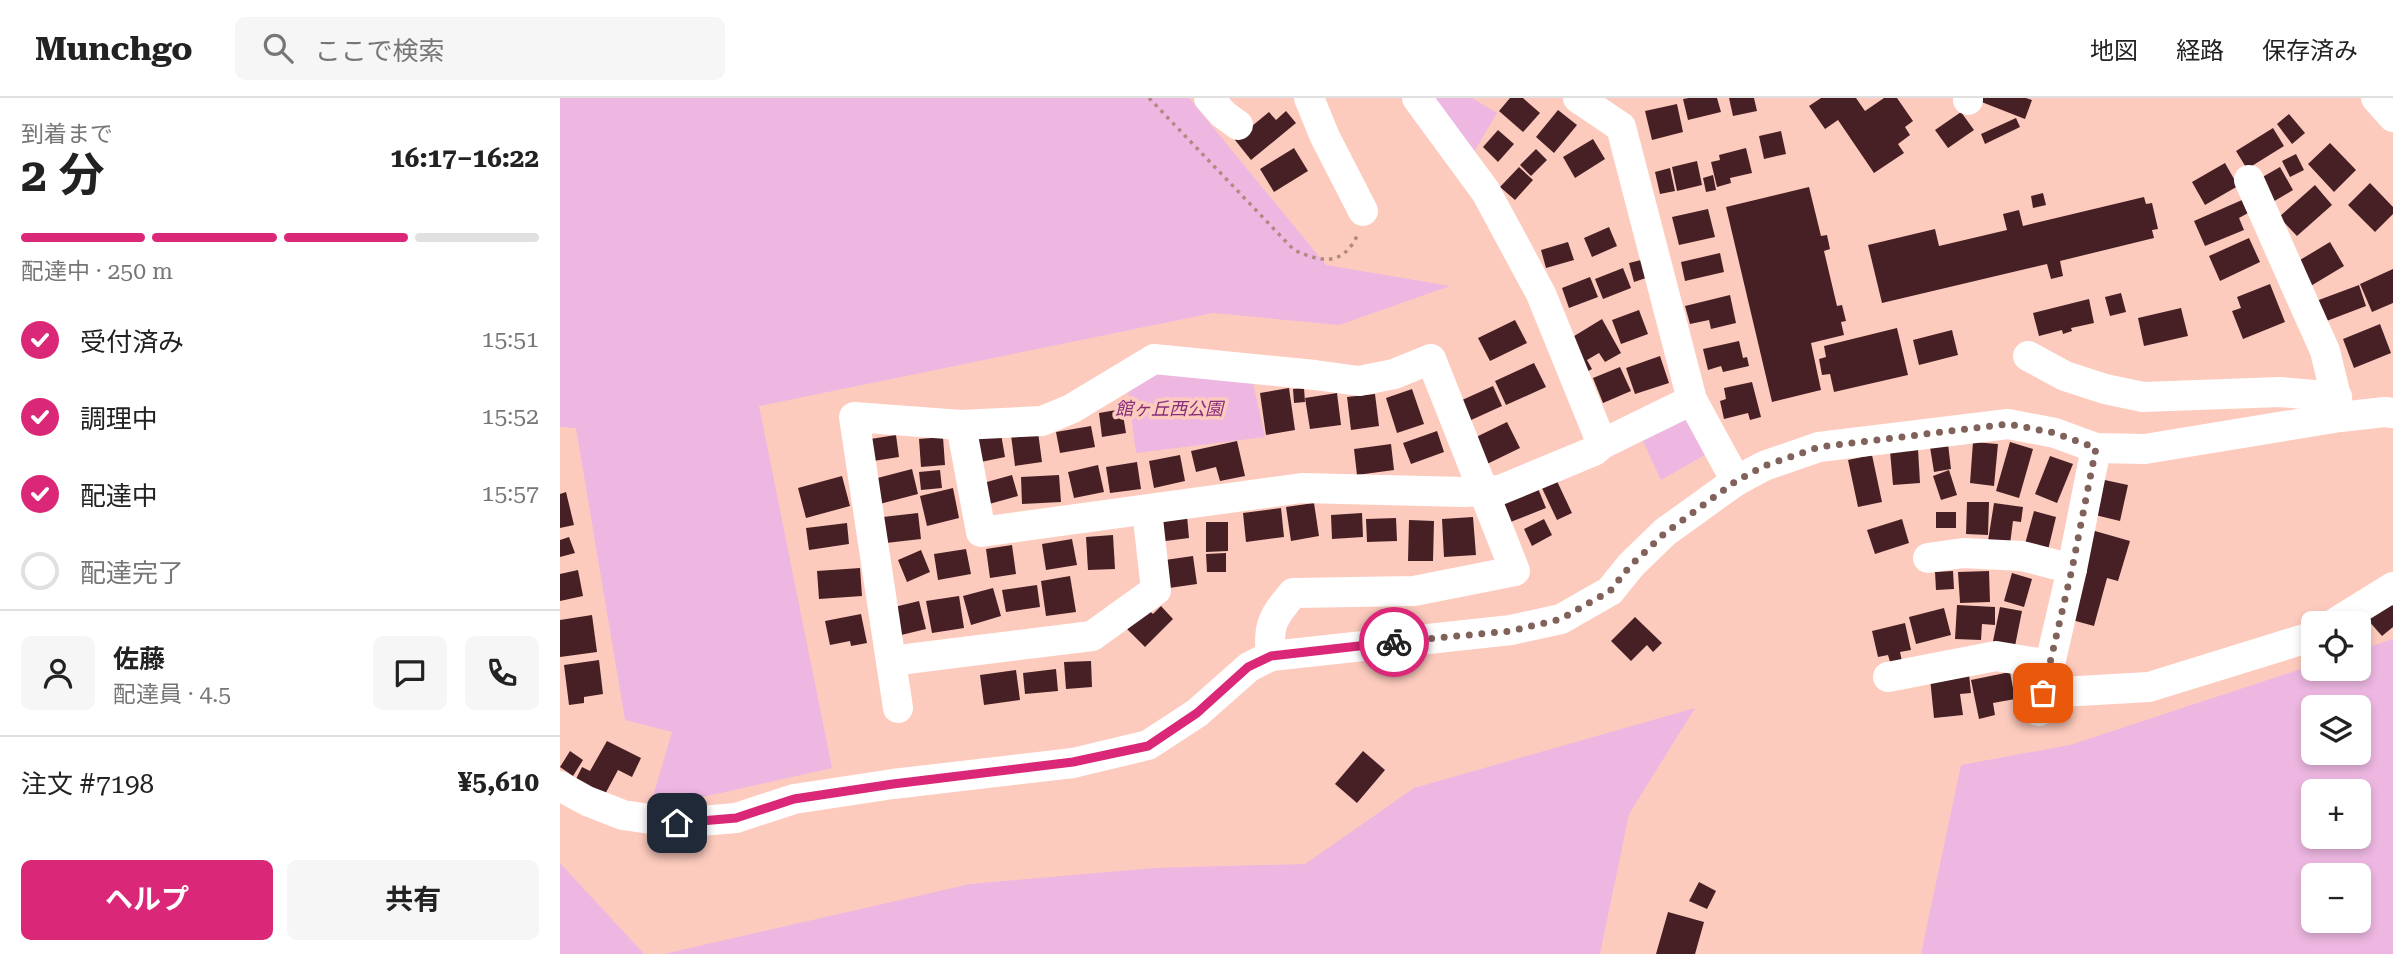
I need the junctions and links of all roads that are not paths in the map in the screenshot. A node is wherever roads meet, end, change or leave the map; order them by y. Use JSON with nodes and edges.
{"nodes":[{"id":1,"x":1209,"y":98,"type":"edge"},
{"id":2,"x":1309,"y":98,"type":"edge"},
{"id":3,"x":1417,"y":98,"type":"edge"},
{"id":4,"x":1578,"y":98,"type":"edge"},
{"id":5,"x":2376,"y":98,"type":"edge"},
{"id":6,"x":2393,"y":117,"type":"edge"},
{"id":7,"x":1238,"y":125,"type":"dead end"},
{"id":8,"x":2249,"y":180,"type":"dead end"},
{"id":9,"x":1363,"y":211,"type":"road end"},
{"id":10,"x":2028,"y":356,"type":"dead end"},
{"id":11,"x":1692,"y":400,"type":"junction"},
{"id":12,"x":2339,"y":407,"type":"junction"},
{"id":13,"x":2393,"y":413,"type":"edge"},
{"id":14,"x":961,"y":425,"type":"junction"},
{"id":15,"x":1602,"y":444,"type":"junction"},
{"id":16,"x":2096,"y":448,"type":"junction"},
{"id":17,"x":1736,"y":481,"type":"junction"},
{"id":18,"x":1483,"y":491,"type":"junction"},
{"id":19,"x":1147,"y":510,"type":"junction"},
{"id":20,"x":1928,"y":558,"type":"dead end"},
{"id":21,"x":2072,"y":569,"type":"junction"},
{"id":22,"x":2393,"y":587,"type":"edge"},
{"id":23,"x":2355,"y":611,"type":"edge"},
{"id":24,"x":2301,"y":640,"type":"edge"},
{"id":25,"x":1271,"y":656,"type":"junction"},
{"id":26,"x":891,"y":661,"type":"junction"},
{"id":27,"x":1888,"y":677,"type":"dead end"},
{"id":28,"x":2044,"y":690,"type":"junction"},
{"id":29,"x":898,"y":708,"type":"dead end"},
{"id":30,"x":560,"y":786,"type":"edge"}],
"edges":[{"from":1,"to":7,"type":"street"},
{"from":2,"to":9,"type":"street"},
{"from":3,"to":15,"type":"street"},
{"from":4,"to":11,"type":"street"},
{"from":5,"to":6,"type":"street"},
{"from":8,"to":12,"type":"street"},
{"from":10,"to":12,"type":"street"},
{"from":11,"to":15,"type":"street"},
{"from":11,"to":17,"type":"street"},
{"from":12,"to":13,"type":"street"},
{"from":12,"to":16,"type":"street"},
{"from":14,"to":18,"type":"street"},
{"from":14,"to":19,"type":"street"},
{"from":14,"to":26,"type":"street"},
{"from":15,"to":18,"type":"street"},
{"from":16,"to":17,"type":"street"},
{"from":16,"to":21,"type":"street"},
{"from":17,"to":25,"type":"street"},
{"from":18,"to":19,"type":"street"},
{"from":18,"to":25,"type":"street"},
{"from":19,"to":26,"type":"street"},
{"from":20,"to":21,"type":"street"},
{"from":21,"to":28,"type":"street"},
{"from":22,"to":23,"type":"street"},
{"from":24,"to":28,"type":"street"},
{"from":25,"to":30,"type":"street"},
{"from":26,"to":29,"type":"street"},
{"from":27,"to":28,"type":"street"}]}
